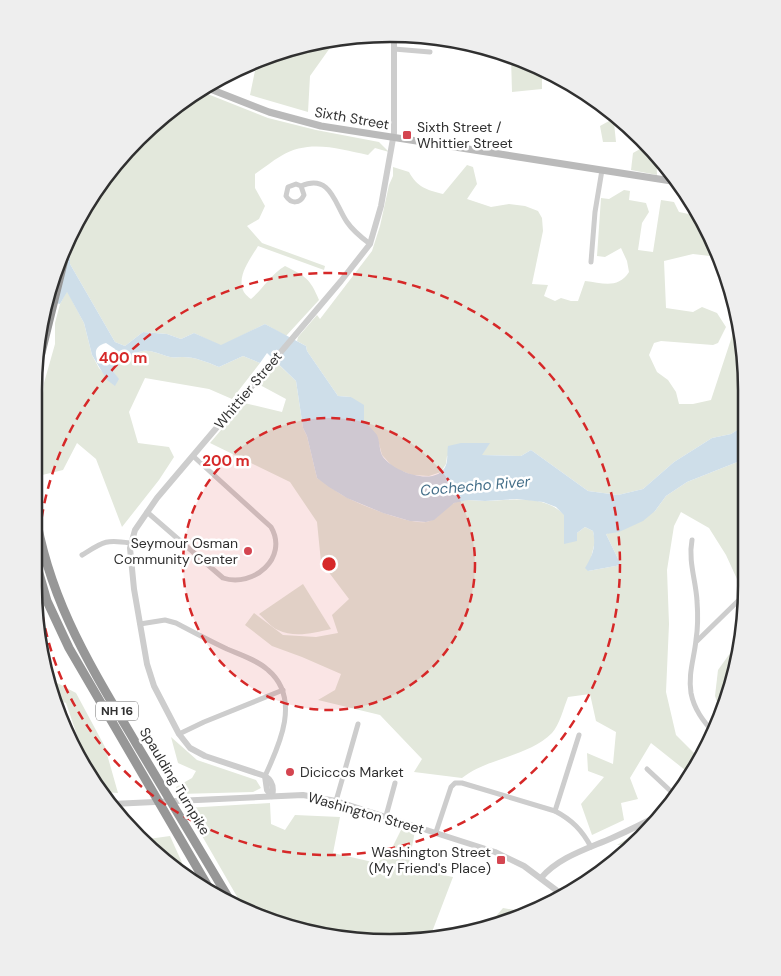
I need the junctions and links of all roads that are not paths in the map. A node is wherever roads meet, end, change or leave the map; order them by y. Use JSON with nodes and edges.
{"nodes":[{"id":1,"x":394,"y":42,"type":"edge"},
{"id":2,"x":394,"y":49,"type":"junction"},
{"id":3,"x":430,"y":52,"type":"dead end"},
{"id":4,"x":213,"y":91,"type":"edge"},
{"id":5,"x":394,"y":138,"type":"junction"},
{"id":6,"x":602,"y":170,"type":"junction"},
{"id":7,"x":668,"y":180,"type":"edge"},
{"id":8,"x":301,"y":186,"type":"dead end"},
{"id":9,"x":370,"y":244,"type":"junction"},
{"id":10,"x":591,"y":262,"type":"dead end"},
{"id":11,"x":193,"y":456,"type":"junction"},
{"id":12,"x":146,"y":512,"type":"junction"},
{"id":13,"x":692,"y":540,"type":"dead end"},
{"id":14,"x":130,"y":543,"type":"junction"},
{"id":15,"x":42,"y":547,"type":"edge"},
{"id":16,"x":82,"y":555,"type":"dead end"},
{"id":17,"x":42,"y":583,"type":"edge"},
{"id":18,"x":738,"y":601,"type":"edge"},
{"id":19,"x":140,"y":624,"type":"junction"},
{"id":20,"x":696,"y":641,"type":"junction"},
{"id":21,"x":283,"y":690,"type":"junction"},
{"id":22,"x":358,"y":724,"type":"dead end"},
{"id":23,"x":709,"y":726,"type":"edge"},
{"id":24,"x":179,"y":734,"type":"junction"},
{"id":25,"x":579,"y":735,"type":"dead end"},
{"id":26,"x":647,"y":769,"type":"dead end"},
{"id":27,"x":265,"y":776,"type":"junction"},
{"id":28,"x":395,"y":783,"type":"dead end"},
{"id":29,"x":671,"y":791,"type":"edge"},
{"id":30,"x":272,"y":796,"type":"junction"},
{"id":31,"x":336,"y":801,"type":"junction"},
{"id":32,"x":119,"y":803,"type":"edge"},
{"id":33,"x":555,"y":811,"type":"junction"},
{"id":34,"x":386,"y":816,"type":"junction"},
{"id":35,"x":648,"y":820,"type":"edge"},
{"id":36,"x":436,"y":832,"type":"junction"},
{"id":37,"x":591,"y":847,"type":"junction"},
{"id":38,"x":541,"y":878,"type":"junction"},
{"id":39,"x":204,"y":879,"type":"edge"},
{"id":40,"x":557,"y":891,"type":"edge"},
{"id":41,"x":225,"y":892,"type":"edge"}],
"edges":[{"from":1,"to":2,"type":"street","name":"Whittier Street"},
{"from":2,"to":3,"type":"street"},
{"from":2,"to":5,"type":"street","name":"Whittier Street"},
{"from":4,"to":5,"type":"main road","name":"Sixth Street"},
{"from":5,"to":6,"type":"main road","name":"Sixth Street"},
{"from":5,"to":9,"type":"street","name":"Whittier Street"},
{"from":6,"to":7,"type":"main road","name":"Sixth Street"},
{"from":6,"to":10,"type":"street"},
{"from":8,"to":9,"type":"street"},
{"from":9,"to":11,"type":"street","name":"Whittier Street"},
{"from":11,"to":12,"type":"street","name":"Whittier Street"},
{"from":11,"to":12,"type":"street"},
{"from":12,"to":14,"type":"street","name":"Whittier Street"},
{"from":13,"to":20,"type":"street"},
{"from":14,"to":16,"type":"street"},
{"from":14,"to":19,"type":"street","name":"Whittier Street"},
{"from":15,"to":41,"type":"highway","name":"Spaulding Turnpike","number":"NH 16"},
{"from":17,"to":39,"type":"highway","name":"Spaulding Turnpike","number":"NH 16"},
{"from":18,"to":20,"type":"street"},
{"from":19,"to":21,"type":"street"},
{"from":19,"to":24,"type":"street","name":"Whittier Street"},
{"from":20,"to":23,"type":"street"},
{"from":21,"to":24,"type":"street"},
{"from":21,"to":27,"type":"street"},
{"from":22,"to":31,"type":"street"},
{"from":24,"to":27,"type":"street","name":"Whittier Street"},
{"from":25,"to":33,"type":"street"},
{"from":26,"to":29,"type":"street"},
{"from":27,"to":30,"type":"street"},
{"from":28,"to":34,"type":"street"},
{"from":30,"to":31,"type":"street","name":"Washington Street"},
{"from":30,"to":32,"type":"street","name":"Washington Street"},
{"from":31,"to":34,"type":"street","name":"Washington Street"},
{"from":33,"to":36,"type":"street"},
{"from":33,"to":37,"type":"street"},
{"from":34,"to":36,"type":"street","name":"Washington Street"},
{"from":35,"to":37,"type":"street"},
{"from":36,"to":38,"type":"street","name":"Washington Street"},
{"from":37,"to":38,"type":"street"},
{"from":38,"to":40,"type":"street","name":"Washington Street"}]}
